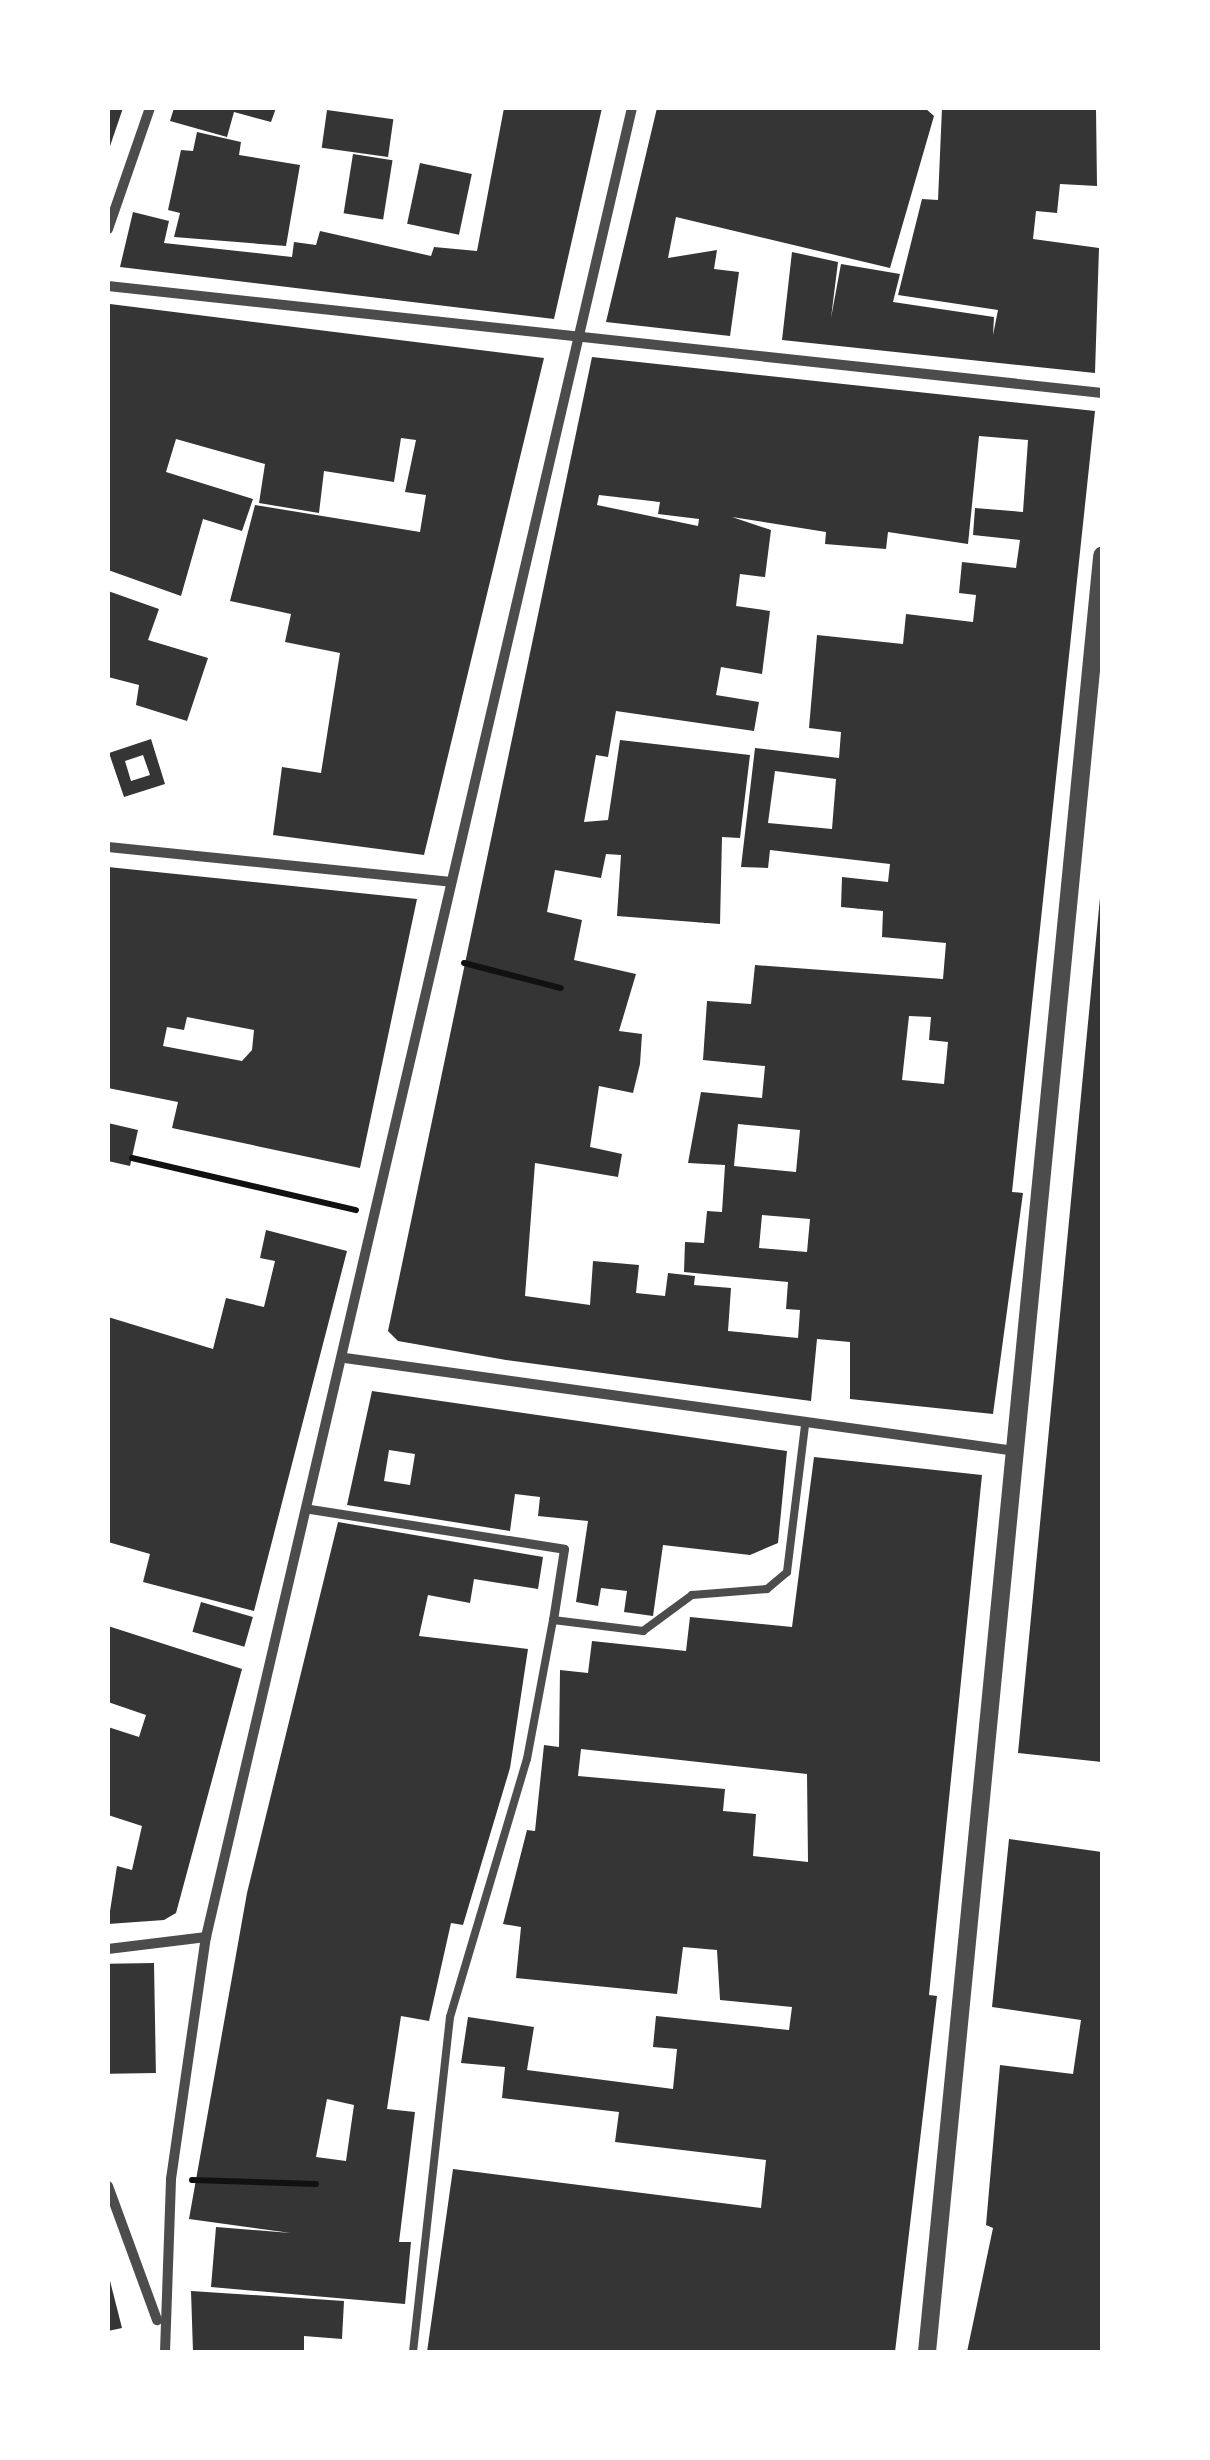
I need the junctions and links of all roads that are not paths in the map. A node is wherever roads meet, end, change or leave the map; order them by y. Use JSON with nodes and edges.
{"nodes":[{"id":1,"x":150,"y":108,"type":"edge"},
{"id":2,"x":632,"y":108,"type":"edge"},
{"id":3,"x":108,"y":229,"type":"edge"},
{"id":4,"x":108,"y":286,"type":"edge"},
{"id":5,"x":578,"y":339,"type":"junction"},
{"id":6,"x":1102,"y":394,"type":"edge"},
{"id":7,"x":1102,"y":556,"type":"edge"},
{"id":8,"x":108,"y":847,"type":"edge"},
{"id":9,"x":450,"y":882,"type":"junction"},
{"id":10,"x":345,"y":1358,"type":"junction"},
{"id":11,"x":805,"y":1425,"type":"junction"},
{"id":12,"x":1014,"y":1451,"type":"junction"},
{"id":13,"x":310,"y":1508,"type":"junction"},
{"id":14,"x":553,"y":1620,"type":"junction"},
{"id":15,"x":206,"y":1937,"type":"junction"},
{"id":16,"x":108,"y":1949,"type":"edge"},
{"id":17,"x":108,"y":2186,"type":"edge"},
{"id":18,"x":159,"y":2326,"type":"junction"},
{"id":19,"x":164,"y":2352,"type":"edge"},
{"id":20,"x":413,"y":2352,"type":"edge"},
{"id":21,"x":926,"y":2352,"type":"edge"}],
"edges":[{"from":1,"to":3,"type":"street"},
{"from":2,"to":5,"type":"street"},
{"from":4,"to":5,"type":"street"},
{"from":5,"to":6,"type":"street"},
{"from":5,"to":9,"type":"street"},
{"from":7,"to":12,"type":"street"},
{"from":8,"to":9,"type":"street"},
{"from":9,"to":10,"type":"street"},
{"from":10,"to":11,"type":"street"},
{"from":10,"to":13,"type":"street"},
{"from":11,"to":12,"type":"street"},
{"from":11,"to":14,"type":"lane"},
{"from":12,"to":21,"type":"street"},
{"from":13,"to":14,"type":"street"},
{"from":13,"to":15,"type":"street"},
{"from":14,"to":20,"type":"lane"},
{"from":15,"to":16,"type":"street"},
{"from":15,"to":18,"type":"street"},
{"from":17,"to":18,"type":"street"},
{"from":18,"to":19,"type":"street"}]}
